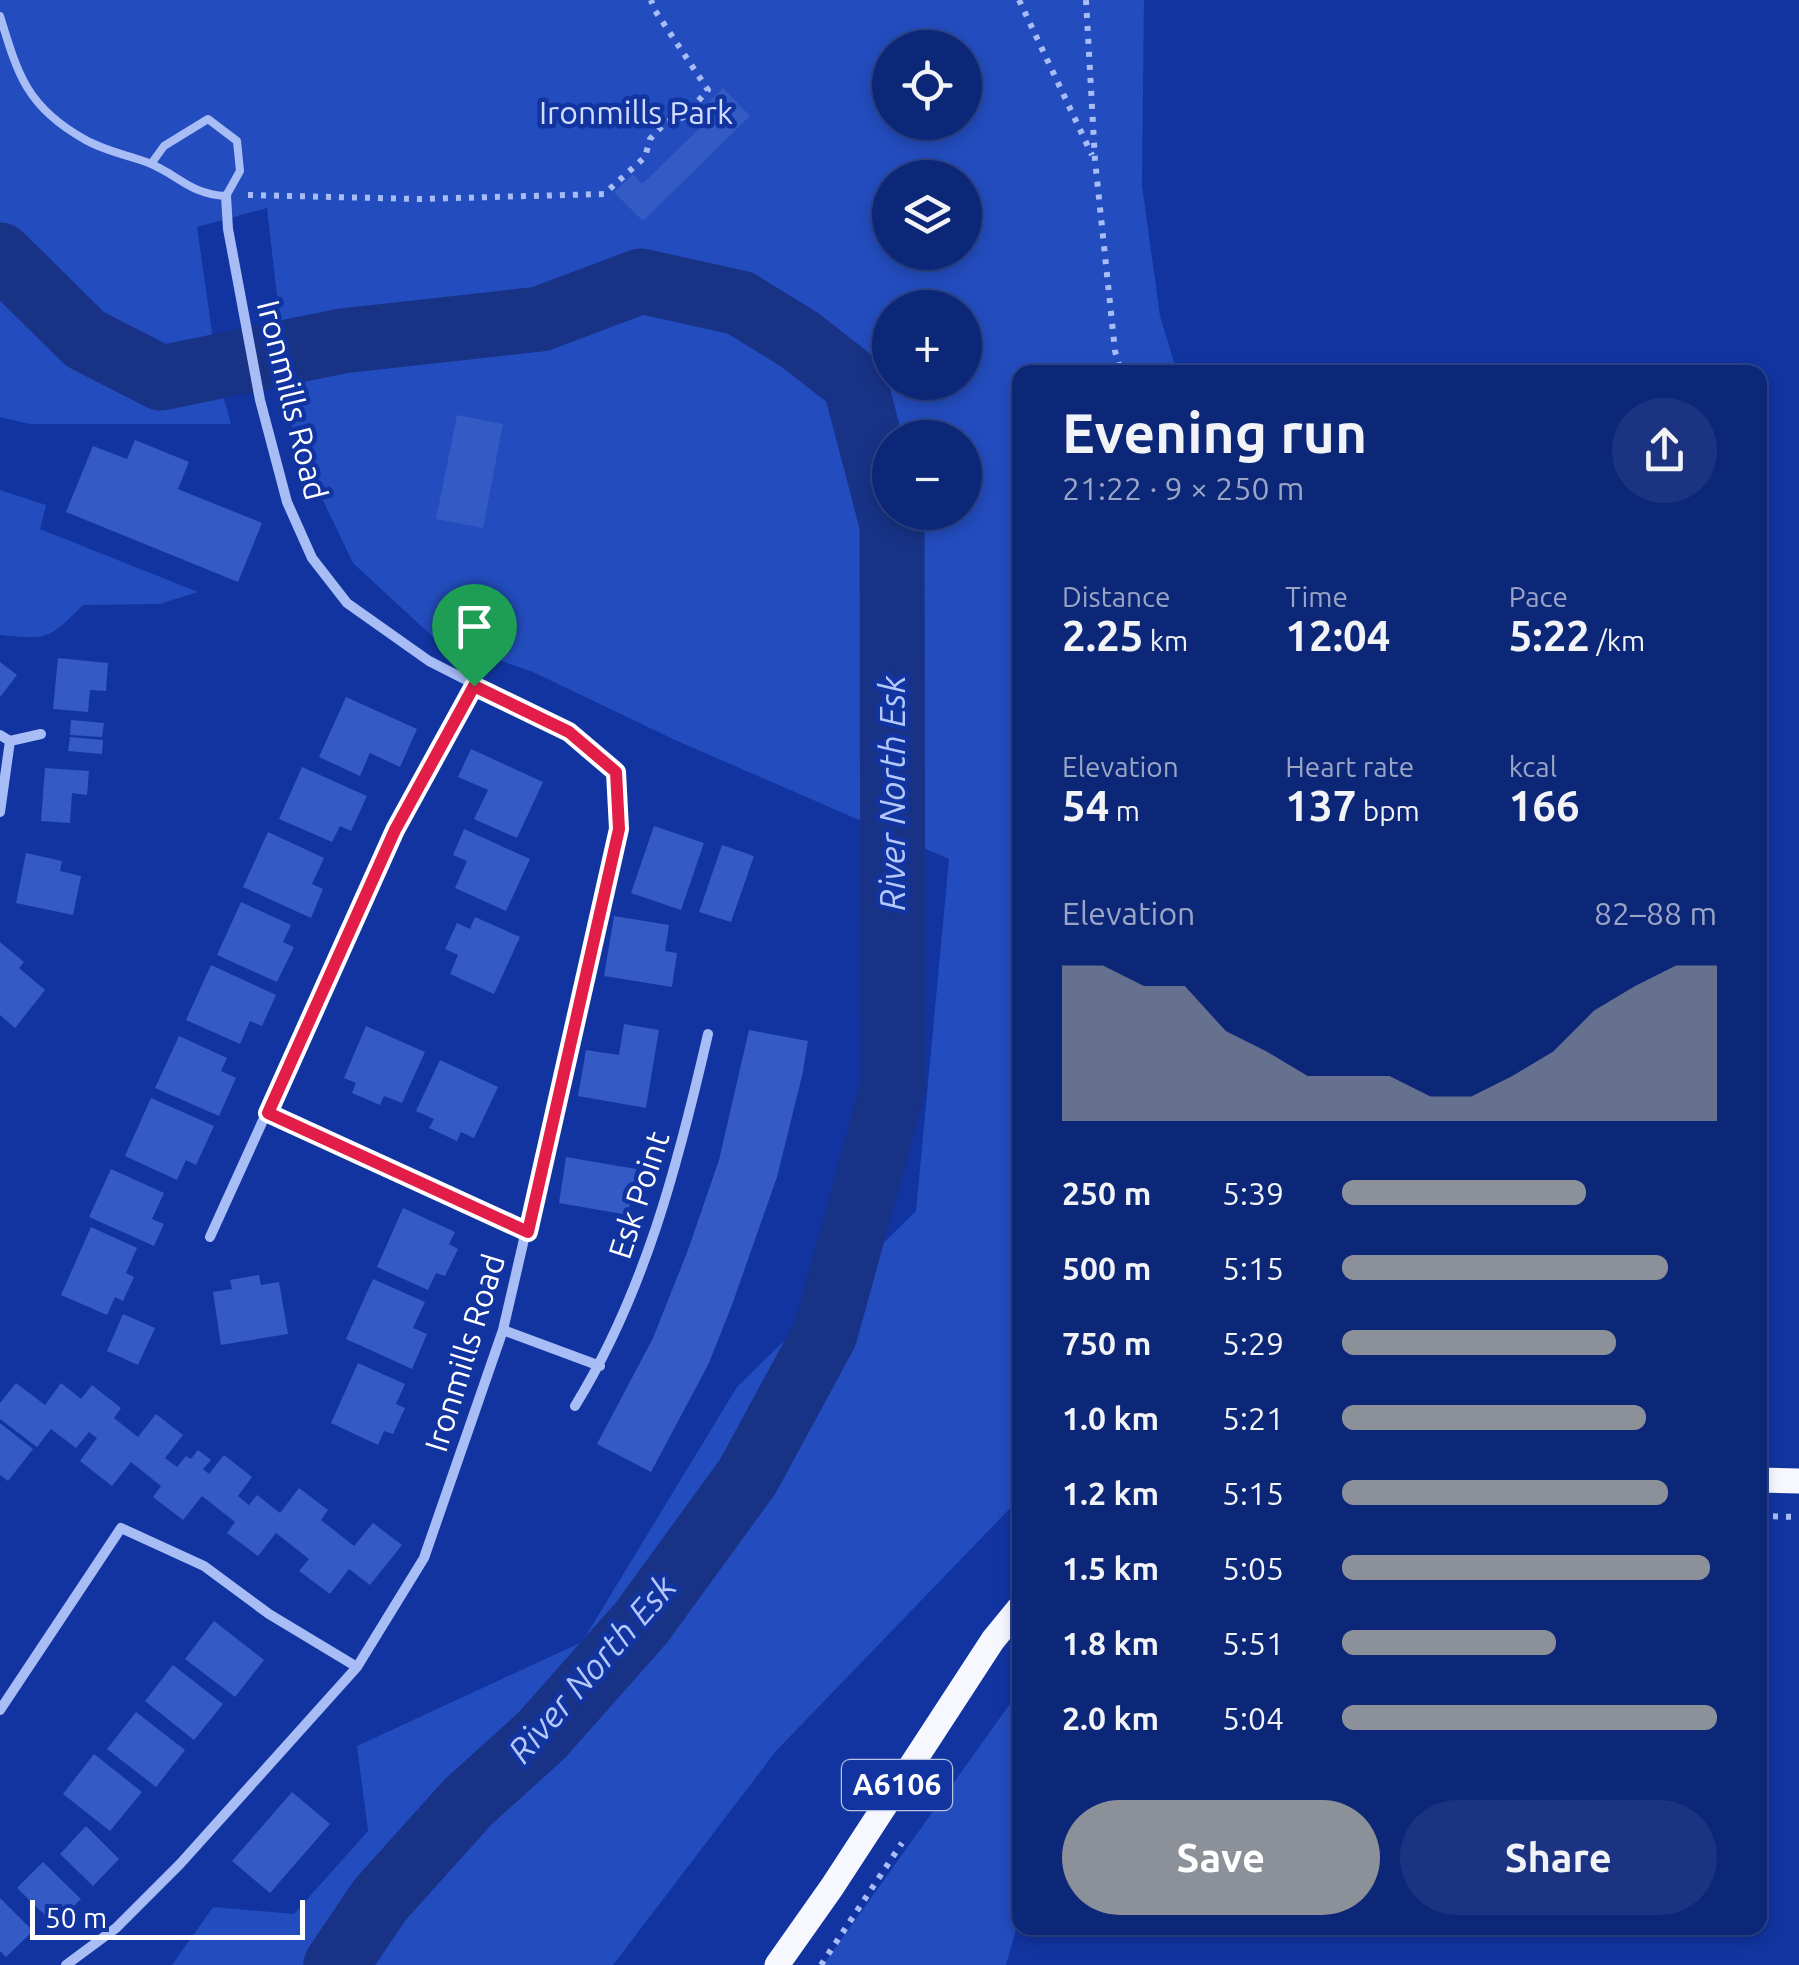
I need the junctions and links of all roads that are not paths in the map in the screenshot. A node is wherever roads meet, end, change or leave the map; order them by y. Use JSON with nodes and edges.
{"nodes":[{"id":1,"x":0,"y":16,"type":"edge"},
{"id":2,"x":151,"y":164,"type":"junction"},
{"id":3,"x":226,"y":196,"type":"junction"},
{"id":4,"x":42,"y":734,"type":"dead end"},
{"id":5,"x":5,"y":738,"type":"edge"},
{"id":6,"x":0,"y":812,"type":"edge"},
{"id":7,"x":395,"y":830,"type":"road end"},
{"id":8,"x":708,"y":1034,"type":"dead end"},
{"id":9,"x":268,"y":1113,"type":"junction"},
{"id":10,"x":528,"y":1232,"type":"junction"},
{"id":11,"x":210,"y":1238,"type":"dead end"},
{"id":12,"x":503,"y":1330,"type":"junction"},
{"id":13,"x":600,"y":1366,"type":"junction"},
{"id":14,"x":575,"y":1406,"type":"dead end"},
{"id":15,"x":1767,"y":1480,"type":"edge"},
{"id":16,"x":1799,"y":1481,"type":"edge"},
{"id":17,"x":1012,"y":1616,"type":"edge"},
{"id":18,"x":357,"y":1667,"type":"junction"},
{"id":19,"x":0,"y":1710,"type":"edge"},
{"id":20,"x":66,"y":1965,"type":"edge"},
{"id":21,"x":777,"y":1965,"type":"edge"}],
"edges":[{"from":1,"to":2,"type":"lane"},
{"from":2,"to":3,"type":"lane"},
{"from":2,"to":3,"type":"lane"},
{"from":3,"to":10,"type":"street","name":"Ironmills Road"},
{"from":4,"to":5,"type":"street"},
{"from":5,"to":6,"type":"street"},
{"from":7,"to":9,"type":"street"},
{"from":8,"to":13,"type":"street","name":"Esk Point"},
{"from":9,"to":10,"type":"street"},
{"from":9,"to":11,"type":"street"},
{"from":10,"to":12,"type":"street","name":"Ironmills Road"},
{"from":12,"to":13,"type":"street"},
{"from":12,"to":18,"type":"street","name":"Ironmills Road"},
{"from":13,"to":14,"type":"street","name":"Esk Point"},
{"from":15,"to":16,"type":"main road"},
{"from":17,"to":21,"type":"main road","number":"A6106"},
{"from":18,"to":19,"type":"street"},
{"from":18,"to":20,"type":"street","name":"Ironmills Road"}]}
